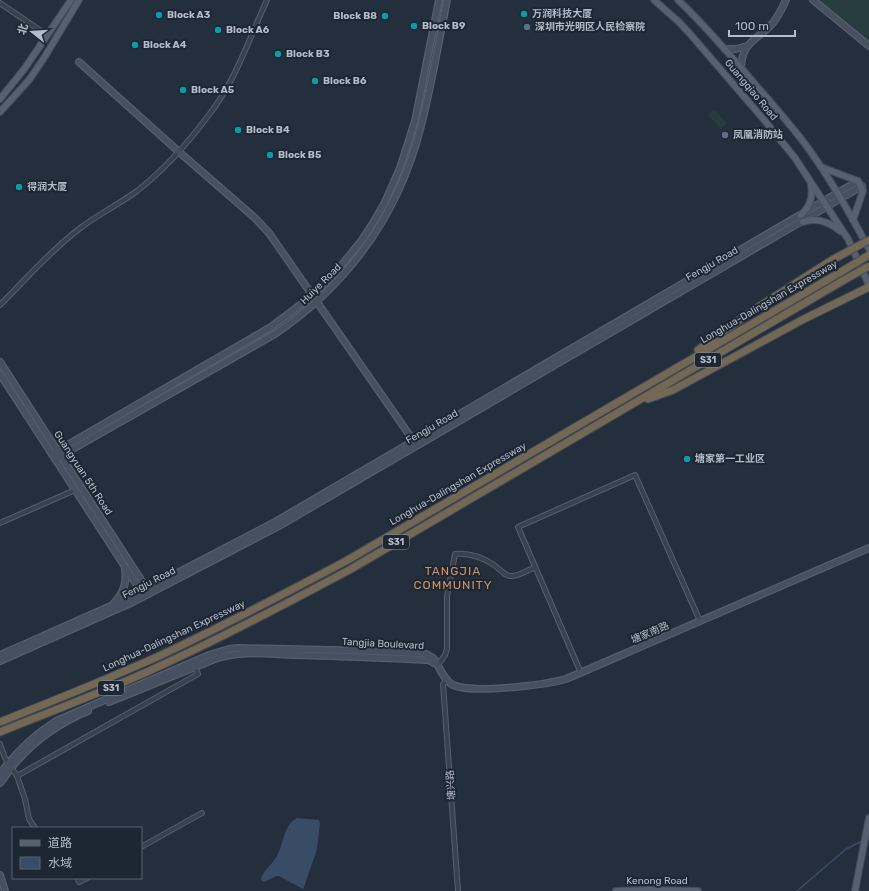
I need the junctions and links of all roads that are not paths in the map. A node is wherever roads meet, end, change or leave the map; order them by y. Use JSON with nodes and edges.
{"nodes":[{"id":1,"x":71,"y":0,"type":"edge"},
{"id":2,"x":79,"y":0,"type":"edge"},
{"id":3,"x":267,"y":0,"type":"edge"},
{"id":4,"x":439,"y":0,"type":"edge"},
{"id":5,"x":446,"y":0,"type":"edge"},
{"id":6,"x":654,"y":0,"type":"edge"},
{"id":7,"x":678,"y":0,"type":"edge"},
{"id":8,"x":684,"y":0,"type":"edge"},
{"id":9,"x":786,"y":0,"type":"edge"},
{"id":10,"x":813,"y":0,"type":"edge"},
{"id":11,"x":0,"y":3,"type":"edge"},
{"id":12,"x":688,"y":9,"type":"junction"},
{"id":13,"x":48,"y":35,"type":"junction"},
{"id":14,"x":748,"y":45,"type":"junction"},
{"id":15,"x":869,"y":46,"type":"edge"},
{"id":16,"x":725,"y":49,"type":"junction"},
{"id":17,"x":79,"y":62,"type":"dead end"},
{"id":18,"x":741,"y":68,"type":"junction"},
{"id":19,"x":0,"y":99,"type":"edge"},
{"id":20,"x":0,"y":112,"type":"edge"},
{"id":21,"x":178,"y":152,"type":"junction"},
{"id":22,"x":820,"y":166,"type":"junction"},
{"id":23,"x":809,"y":180,"type":"junction"},
{"id":24,"x":860,"y":184,"type":"junction"},
{"id":25,"x":839,"y":196,"type":"junction"},
{"id":26,"x":826,"y":204,"type":"junction"},
{"id":27,"x":801,"y":215,"type":"junction"},
{"id":28,"x":853,"y":220,"type":"junction"},
{"id":29,"x":803,"y":222,"type":"junction"},
{"id":30,"x":846,"y":236,"type":"junction"},
{"id":31,"x":869,"y":240,"type":"edge"},
{"id":32,"x":869,"y":250,"type":"edge"},
{"id":33,"x":869,"y":255,"type":"edge"},
{"id":34,"x":869,"y":266,"type":"edge"},
{"id":35,"x":869,"y":286,"type":"edge"},
{"id":36,"x":312,"y":296,"type":"junction"},
{"id":37,"x":317,"y":302,"type":"junction"},
{"id":38,"x":0,"y":305,"type":"edge"},
{"id":39,"x":0,"y":362,"type":"edge"},
{"id":40,"x":0,"y":374,"type":"edge"},
{"id":41,"x":647,"y":385,"type":"junction"},
{"id":42,"x":631,"y":405,"type":"junction"},
{"id":43,"x":415,"y":444,"type":"junction"},
{"id":44,"x":57,"y":450,"type":"junction"},
{"id":45,"x":52,"y":454,"type":"junction"},
{"id":46,"x":61,"y":456,"type":"junction"},
{"id":47,"x":55,"y":459,"type":"junction"},
{"id":48,"x":75,"y":490,"type":"junction"},
{"id":49,"x":0,"y":523,"type":"edge"},
{"id":50,"x":869,"y":548,"type":"edge"},
{"id":51,"x":122,"y":563,"type":"junction"},
{"id":52,"x":535,"y":567,"type":"junction"},
{"id":53,"x":145,"y":593,"type":"junction"},
{"id":54,"x":107,"y":607,"type":"junction"},
{"id":55,"x":700,"y":621,"type":"junction"},
{"id":56,"x":0,"y":655,"type":"edge"},
{"id":57,"x":0,"y":661,"type":"edge"},
{"id":58,"x":438,"y":665,"type":"junction"},
{"id":59,"x":195,"y":666,"type":"junction"},
{"id":60,"x":581,"y":672,"type":"junction"},
{"id":61,"x":447,"y":680,"type":"junction"},
{"id":62,"x":0,"y":722,"type":"edge"},
{"id":63,"x":0,"y":732,"type":"edge"},
{"id":64,"x":0,"y":744,"type":"edge"},
{"id":65,"x":10,"y":765,"type":"junction"},
{"id":66,"x":0,"y":774,"type":"edge"},
{"id":67,"x":17,"y":776,"type":"junction"},
{"id":68,"x":0,"y":783,"type":"edge"},
{"id":69,"x":202,"y":813,"type":"dead end"},
{"id":70,"x":869,"y":818,"type":"edge"},
{"id":71,"x":34,"y":827,"type":"edge"},
{"id":72,"x":142,"y":846,"type":"edge"},
{"id":73,"x":0,"y":874,"type":"edge"},
{"id":74,"x":78,"y":879,"type":"edge"},
{"id":75,"x":85,"y":879,"type":"edge"},
{"id":76,"x":858,"y":879,"type":"junction"},
{"id":77,"x":5,"y":891,"type":"edge"},
{"id":78,"x":458,"y":891,"type":"edge"},
{"id":79,"x":616,"y":891,"type":"edge"},
{"id":80,"x":698,"y":891,"type":"edge"},
{"id":81,"x":852,"y":891,"type":"edge"},
{"id":82,"x":856,"y":891,"type":"edge"}],
"edges":[{"from":1,"to":13,"type":"main road"},
{"from":2,"to":20,"type":"main road"},
{"from":3,"to":21,"type":"street"},
{"from":4,"to":36,"type":"street","name":"Huiye Road"},
{"from":5,"to":37,"type":"street","name":"Huiye Road"},
{"from":6,"to":23,"type":"main road","name":"Guangqiao Road"},
{"from":7,"to":12,"type":"main road","name":"Guangqiao Road"},
{"from":8,"to":12,"type":"street"},
{"from":9,"to":14,"type":"street"},
{"from":10,"to":15,"type":"street"},
{"from":11,"to":13,"type":"street"},
{"from":12,"to":16,"type":"main road","name":"Guangqiao Road"},
{"from":13,"to":19,"type":"main road"},
{"from":14,"to":16,"type":"street"},
{"from":14,"to":18,"type":"street"},
{"from":16,"to":18,"type":"main road","name":"Guangqiao Road"},
{"from":17,"to":21,"type":"street"},
{"from":18,"to":22,"type":"main road","name":"Guangqiao Road"},
{"from":21,"to":36,"type":"street"},
{"from":21,"to":38,"type":"street"},
{"from":22,"to":24,"type":"main road"},
{"from":22,"to":25,"type":"main road","name":"Guangqiao Road"},
{"from":23,"to":26,"type":"main road","name":"Guangqiao Road"},
{"from":23,"to":27,"type":"main road"},
{"from":24,"to":25,"type":"street","name":"Fengju Road"},
{"from":24,"to":28,"type":"main road"},
{"from":25,"to":26,"type":"street","name":"Fengju Road"},
{"from":25,"to":28,"type":"main road","name":"Guangqiao Road"},
{"from":26,"to":27,"type":"street","name":"Fengju Road"},
{"from":26,"to":29,"type":"street","name":"Fengju Road"},
{"from":26,"to":30,"type":"main road","name":"Guangqiao Road"},
{"from":27,"to":43,"type":"street","name":"Fengju Road"},
{"from":28,"to":32,"type":"main road","name":"Guangqiao Road"},
{"from":29,"to":30,"type":"main road"},
{"from":29,"to":43,"type":"street","name":"Fengju Road"},
{"from":30,"to":35,"type":"main road","name":"Guangqiao Road"},
{"from":31,"to":41,"type":"highway","bridge":true},
{"from":33,"to":41,"type":"highway","name":"Longhua-Dalingshan Expressway","number":"S31","bridge":true},
{"from":34,"to":42,"type":"highway","name":"Longhua-Dalingshan Expressway","number":"S31","bridge":true},
{"from":35,"to":42,"type":"highway"},
{"from":36,"to":37,"type":"street"},
{"from":36,"to":44,"type":"street","name":"Huiye Road"},
{"from":37,"to":43,"type":"street"},
{"from":37,"to":46,"type":"street","name":"Huiye Road"},
{"from":39,"to":44,"type":"street","name":"Guangyuan 5th Road"},
{"from":40,"to":45,"type":"street","name":"Guangyuan 5th Road"},
{"from":41,"to":62,"type":"highway","name":"Longhua-Dalingshan Expressway","number":"S31"},
{"from":42,"to":63,"type":"highway","name":"Longhua-Dalingshan Expressway","number":"S31"},
{"from":43,"to":53,"type":"street","name":"Fengju Road"},
{"from":44,"to":45,"type":"street","name":"Huiye Road"},
{"from":44,"to":46,"type":"street","name":"Guangyuan 5th Road"},
{"from":45,"to":47,"type":"street","name":"Guangyuan 5th Road"},
{"from":46,"to":47,"type":"street","name":"Huiye Road"},
{"from":46,"to":53,"type":"street","name":"Guangyuan 5th Road"},
{"from":47,"to":48,"type":"street","name":"Guangyuan 5th Road"},
{"from":48,"to":49,"type":"street"},
{"from":48,"to":51,"type":"street","name":"Guangyuan 5th Road"},
{"from":50,"to":55,"type":"street","name":"塘家南路"},
{"from":51,"to":53,"type":"street","name":"Guangyuan 5th Road"},
{"from":51,"to":54,"type":"street"},
{"from":52,"to":55,"type":"street"},
{"from":52,"to":58,"type":"street"},
{"from":52,"to":60,"type":"street"},
{"from":53,"to":54,"type":"street","name":"Fengju Road"},
{"from":53,"to":57,"type":"street","name":"Fengju Road"},
{"from":54,"to":56,"type":"street","name":"Fengju Road"},
{"from":55,"to":60,"type":"street","name":"塘家南路"},
{"from":58,"to":59,"type":"street","name":"Tangjia Boulevard"},
{"from":58,"to":61,"type":"street"},
{"from":58,"to":65,"type":"street","name":"Tangjia Boulevard"},
{"from":59,"to":65,"type":"street","name":"Tangjia Boulevard"},
{"from":59,"to":67,"type":"street"},
{"from":60,"to":61,"type":"street","name":"塘家南路"},
{"from":61,"to":78,"type":"street","name":"塘兴路"},
{"from":64,"to":65,"type":"street"},
{"from":65,"to":66,"type":"street","name":"Tangjia Boulevard"},
{"from":65,"to":67,"type":"street"},
{"from":65,"to":68,"type":"street","name":"Tangjia Boulevard"},
{"from":67,"to":71,"type":"street"},
{"from":69,"to":72,"type":"street"},
{"from":70,"to":76,"type":"main road"},
{"from":73,"to":77,"type":"street"},
{"from":74,"to":75,"type":"street"},
{"from":76,"to":81,"type":"main road"},
{"from":76,"to":82,"type":"main road"},
{"from":79,"to":80,"type":"main road","name":"Kenong Road"}]}
